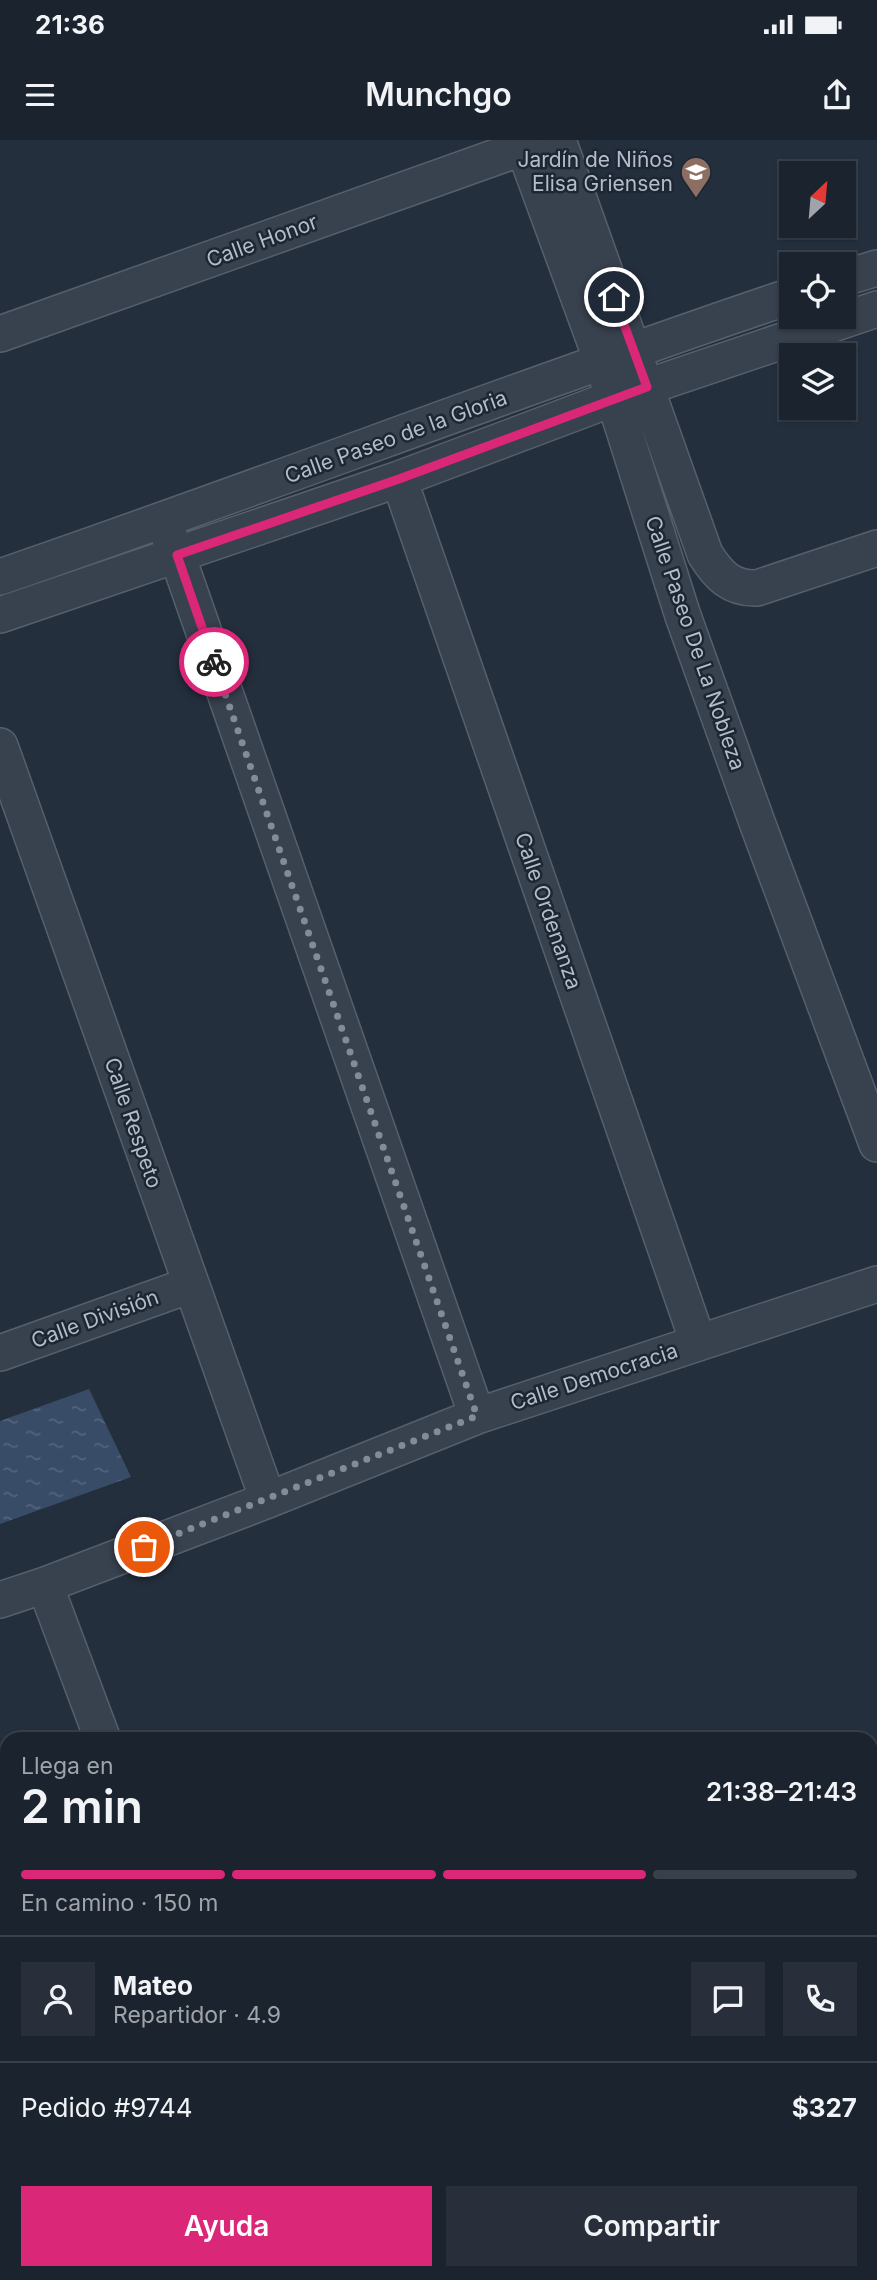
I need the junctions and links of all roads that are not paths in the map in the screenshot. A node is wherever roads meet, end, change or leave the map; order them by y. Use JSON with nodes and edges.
{"nodes":[{"id":1,"x":558,"y":140,"type":"edge"},
{"id":2,"x":522,"y":144,"type":"edge"},
{"id":3,"x":877,"y":268,"type":"edge"},
{"id":4,"x":856,"y":274,"type":"edge"},
{"id":5,"x":779,"y":300,"type":"edge"},
{"id":6,"x":877,"y":309,"type":"edge"},
{"id":7,"x":0,"y":334,"type":"edge"},
{"id":8,"x":618,"y":355,"type":"junction"},
{"id":9,"x":647,"y":387,"type":"junction"},
{"id":10,"x":614,"y":398,"type":"junction"},
{"id":11,"x":399,"y":479,"type":"junction"},
{"id":12,"x":163,"y":521,"type":"junction"},
{"id":13,"x":877,"y":548,"type":"edge"},
{"id":14,"x":177,"y":555,"type":"junction"},
{"id":15,"x":0,"y":578,"type":"edge"},
{"id":16,"x":0,"y":615,"type":"edge"},
{"id":17,"x":0,"y":746,"type":"edge"},
{"id":18,"x":877,"y":1144,"type":"edge"},
{"id":19,"x":877,"y":1284,"type":"edge"},
{"id":20,"x":190,"y":1285,"type":"junction"},
{"id":21,"x":698,"y":1342,"type":"junction"},
{"id":22,"x":0,"y":1353,"type":"edge"},
{"id":23,"x":477,"y":1416,"type":"junction"},
{"id":24,"x":268,"y":1500,"type":"junction"},
{"id":25,"x":46,"y":1585,"type":"junction"},
{"id":26,"x":0,"y":1600,"type":"edge"},
{"id":27,"x":100,"y":1732,"type":"edge"}],
"edges":[{"from":1,"to":8,"type":"street","name":"Calle Paseo De La Nobleza"},
{"from":2,"to":7,"type":"street","name":"Calle Honor"},
{"from":2,"to":8,"type":"street","name":"Calle Paseo De La Nobleza"},
{"from":3,"to":4,"type":"street"},
{"from":5,"to":8,"type":"street","name":"Calle Paseo de la Gloria"},
{"from":6,"to":9,"type":"street"},
{"from":8,"to":9,"type":"street","name":"Calle Paseo De La Nobleza"},
{"from":8,"to":10,"type":"street","name":"Calle Paseo De La Nobleza"},
{"from":8,"to":12,"type":"street","name":"Calle Paseo de la Gloria"},
{"from":9,"to":10,"type":"street"},
{"from":9,"to":13,"type":"street","name":"Calle Paseo De La Nobleza"},
{"from":10,"to":11,"type":"street","name":"Calle Paseo de la Gloria"},
{"from":10,"to":18,"type":"street","name":"Calle Paseo De La Nobleza"},
{"from":11,"to":14,"type":"street","name":"Calle Paseo de la Gloria"},
{"from":11,"to":21,"type":"street","name":"Calle Ordenanza"},
{"from":12,"to":14,"type":"street"},
{"from":12,"to":15,"type":"street","name":"Calle Paseo de la Gloria"},
{"from":14,"to":16,"type":"street","name":"Calle Paseo de la Gloria"},
{"from":14,"to":23,"type":"street"},
{"from":17,"to":20,"type":"street","name":"Calle Respeto"},
{"from":19,"to":21,"type":"street","name":"Calle Democracia"},
{"from":20,"to":22,"type":"street","name":"Calle División"},
{"from":20,"to":24,"type":"street","name":"Calle Respeto"},
{"from":21,"to":23,"type":"street","name":"Calle Democracia"},
{"from":23,"to":24,"type":"street","name":"Calle Democracia"},
{"from":24,"to":25,"type":"street","name":"Calle Democracia"},
{"from":25,"to":26,"type":"street","name":"Calle Democracia"},
{"from":25,"to":27,"type":"street"}]}
